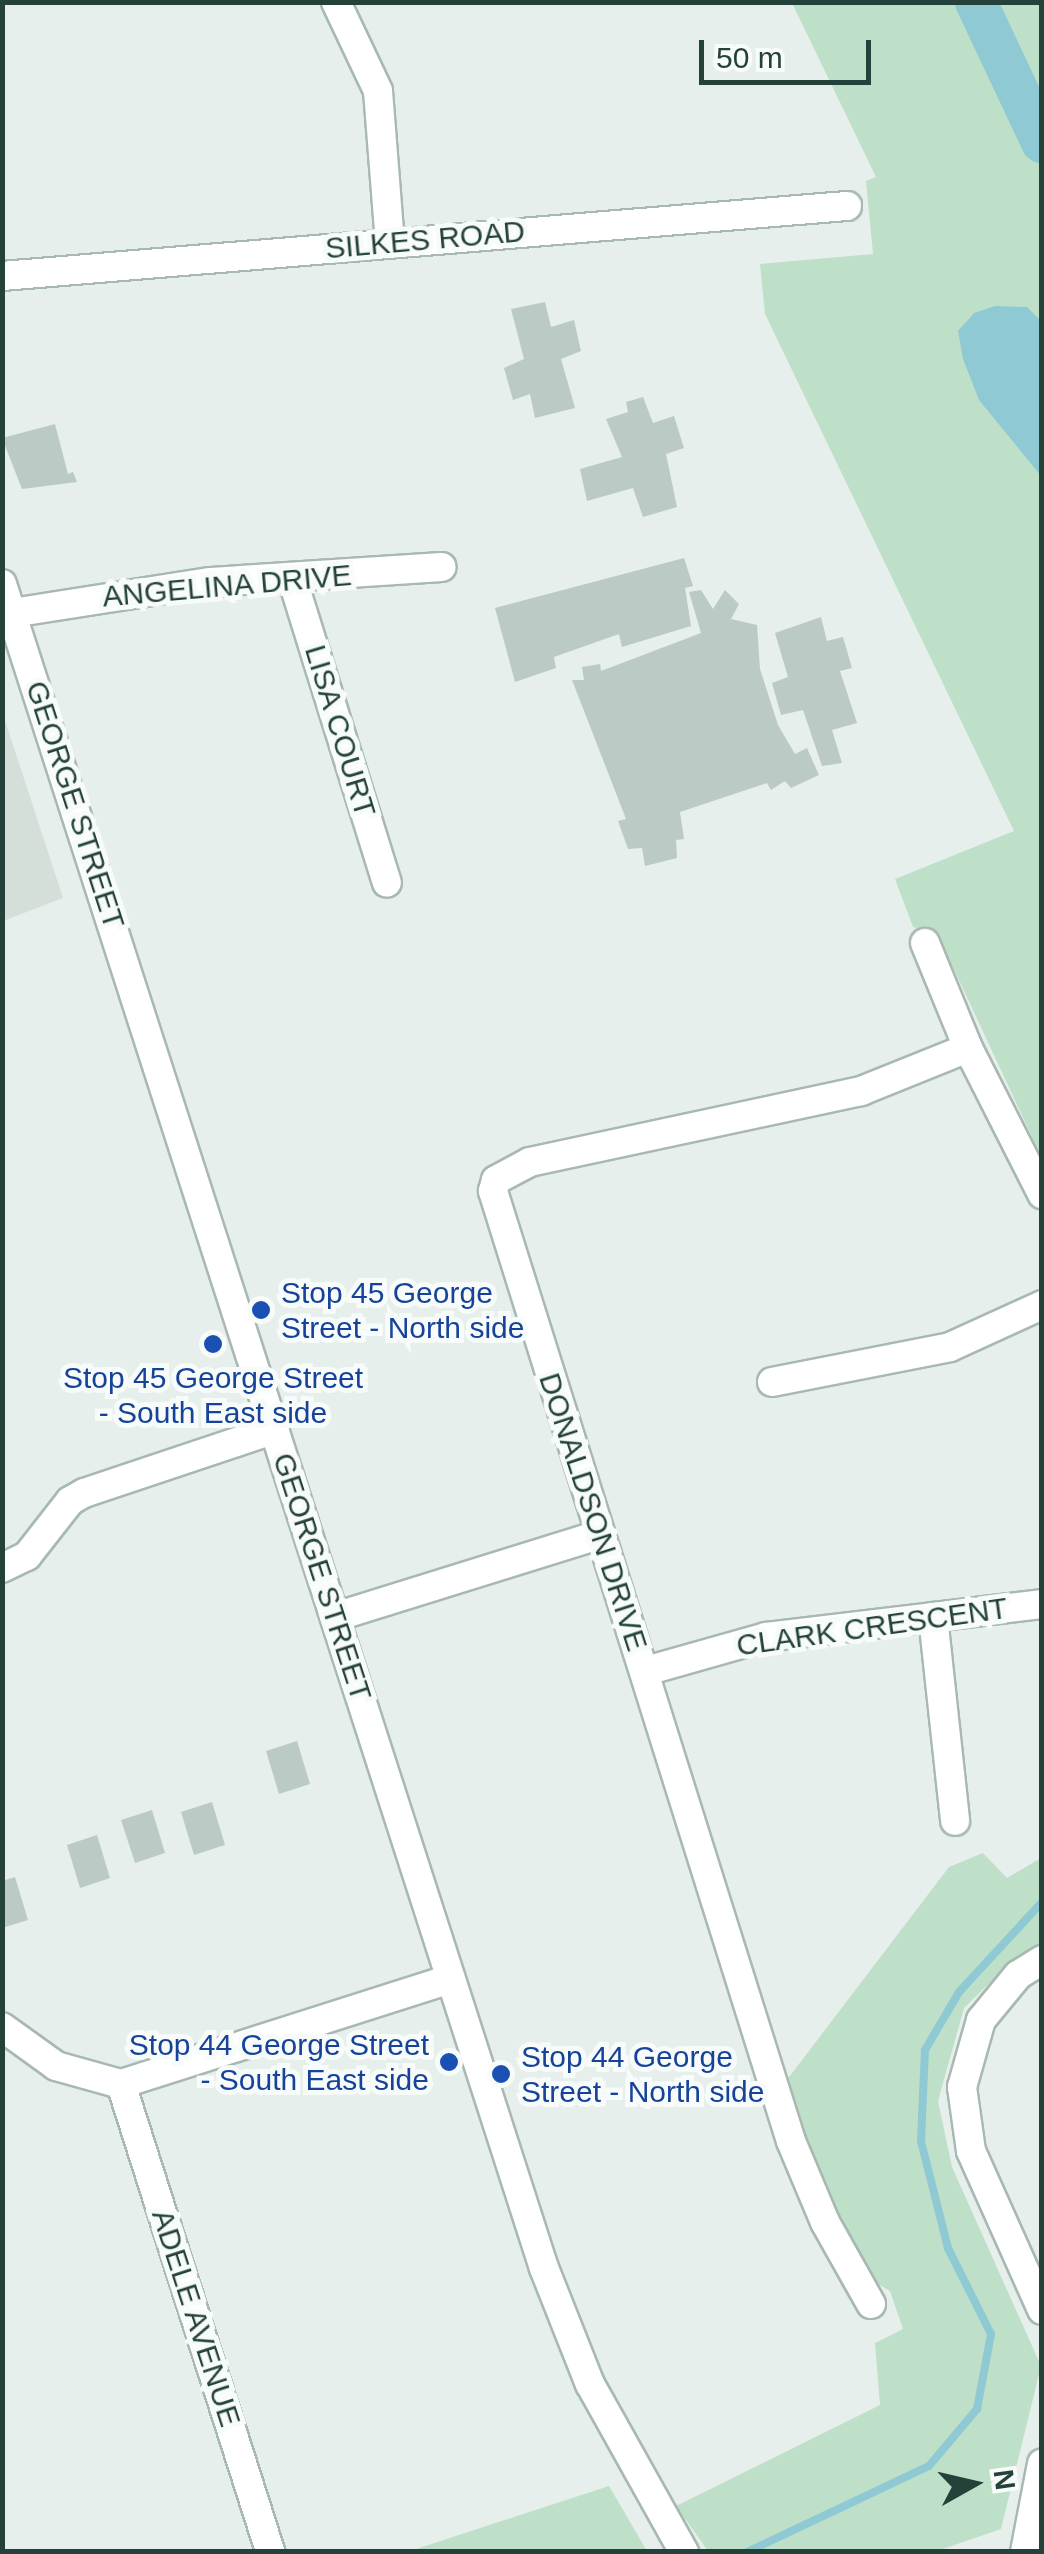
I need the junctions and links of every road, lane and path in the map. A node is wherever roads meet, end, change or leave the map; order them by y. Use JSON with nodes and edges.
{"nodes":[{"id":1,"x":336,"y":2,"type":"edge"},
{"id":2,"x":847,"y":206,"type":"dead end"},
{"id":3,"x":390,"y":243,"type":"junction"},
{"id":4,"x":2,"y":276,"type":"edge"},
{"id":5,"x":442,"y":567,"type":"dead end"},
{"id":6,"x":292,"y":578,"type":"junction"},
{"id":7,"x":2,"y":584,"type":"edge"},
{"id":8,"x":12,"y":613,"type":"junction"},
{"id":9,"x":387,"y":883,"type":"dead end"},
{"id":10,"x":925,"y":943,"type":"dead end"},
{"id":11,"x":968,"y":1048,"type":"junction"},
{"id":12,"x":1042,"y":1194,"type":"edge"},
{"id":13,"x":1042,"y":1305,"type":"edge"},
{"id":14,"x":772,"y":1382,"type":"dead end"},
{"id":15,"x":275,"y":1429,"type":"junction"},
{"id":16,"x":598,"y":1535,"type":"junction"},
{"id":17,"x":2,"y":1568,"type":"edge"},
{"id":18,"x":1042,"y":1604,"type":"edge"},
{"id":19,"x":335,"y":1616,"type":"junction"},
{"id":20,"x":933,"y":1617,"type":"junction"},
{"id":21,"x":646,"y":1671,"type":"junction"},
{"id":22,"x":954,"y":1822,"type":"dead end"},
{"id":23,"x":1042,"y":1960,"type":"edge"},
{"id":24,"x":451,"y":1979,"type":"junction"},
{"id":25,"x":2,"y":2026,"type":"edge"},
{"id":26,"x":122,"y":2084,"type":"junction"},
{"id":27,"x":1029,"y":2244,"type":"edge"},
{"id":28,"x":871,"y":2304,"type":"dead end"},
{"id":29,"x":1042,"y":2310,"type":"edge"},
{"id":30,"x":1042,"y":2464,"type":"edge"},
{"id":31,"x":1023,"y":2551,"type":"edge"},
{"id":32,"x":270,"y":2552,"type":"edge"},
{"id":33,"x":684,"y":2552,"type":"edge"}],
"edges":[{"from":1,"to":3,"type":"street"},
{"from":2,"to":3,"type":"street","name":"SILKES ROAD"},
{"from":3,"to":4,"type":"street","name":"SILKES ROAD"},
{"from":5,"to":6,"type":"street","name":"ANGELINA DRIVE"},
{"from":6,"to":8,"type":"street","name":"ANGELINA DRIVE"},
{"from":6,"to":9,"type":"street","name":"LISA COURT"},
{"from":7,"to":8,"type":"street","name":"GEORGE STREET"},
{"from":8,"to":15,"type":"street","name":"GEORGE STREET"},
{"from":10,"to":11,"type":"street"},
{"from":11,"to":12,"type":"street"},
{"from":11,"to":16,"type":"street","name":"DONALDSON DRIVE"},
{"from":13,"to":14,"type":"street"},
{"from":15,"to":17,"type":"street"},
{"from":15,"to":19,"type":"street","name":"GEORGE STREET"},
{"from":16,"to":19,"type":"street"},
{"from":16,"to":21,"type":"street","name":"DONALDSON DRIVE"},
{"from":18,"to":20,"type":"street","name":"CLARK CRESCENT"},
{"from":19,"to":24,"type":"street","name":"GEORGE STREET"},
{"from":20,"to":21,"type":"street","name":"CLARK CRESCENT"},
{"from":20,"to":22,"type":"street"},
{"from":21,"to":28,"type":"street","name":"DONALDSON DRIVE"},
{"from":23,"to":27,"type":"street"},
{"from":24,"to":26,"type":"street"},
{"from":24,"to":33,"type":"street","name":"GEORGE STREET"},
{"from":25,"to":26,"type":"street"},
{"from":26,"to":32,"type":"street","name":"ADELE AVENUE"},
{"from":27,"to":29,"type":"street"},
{"from":30,"to":31,"type":"street"}]}
